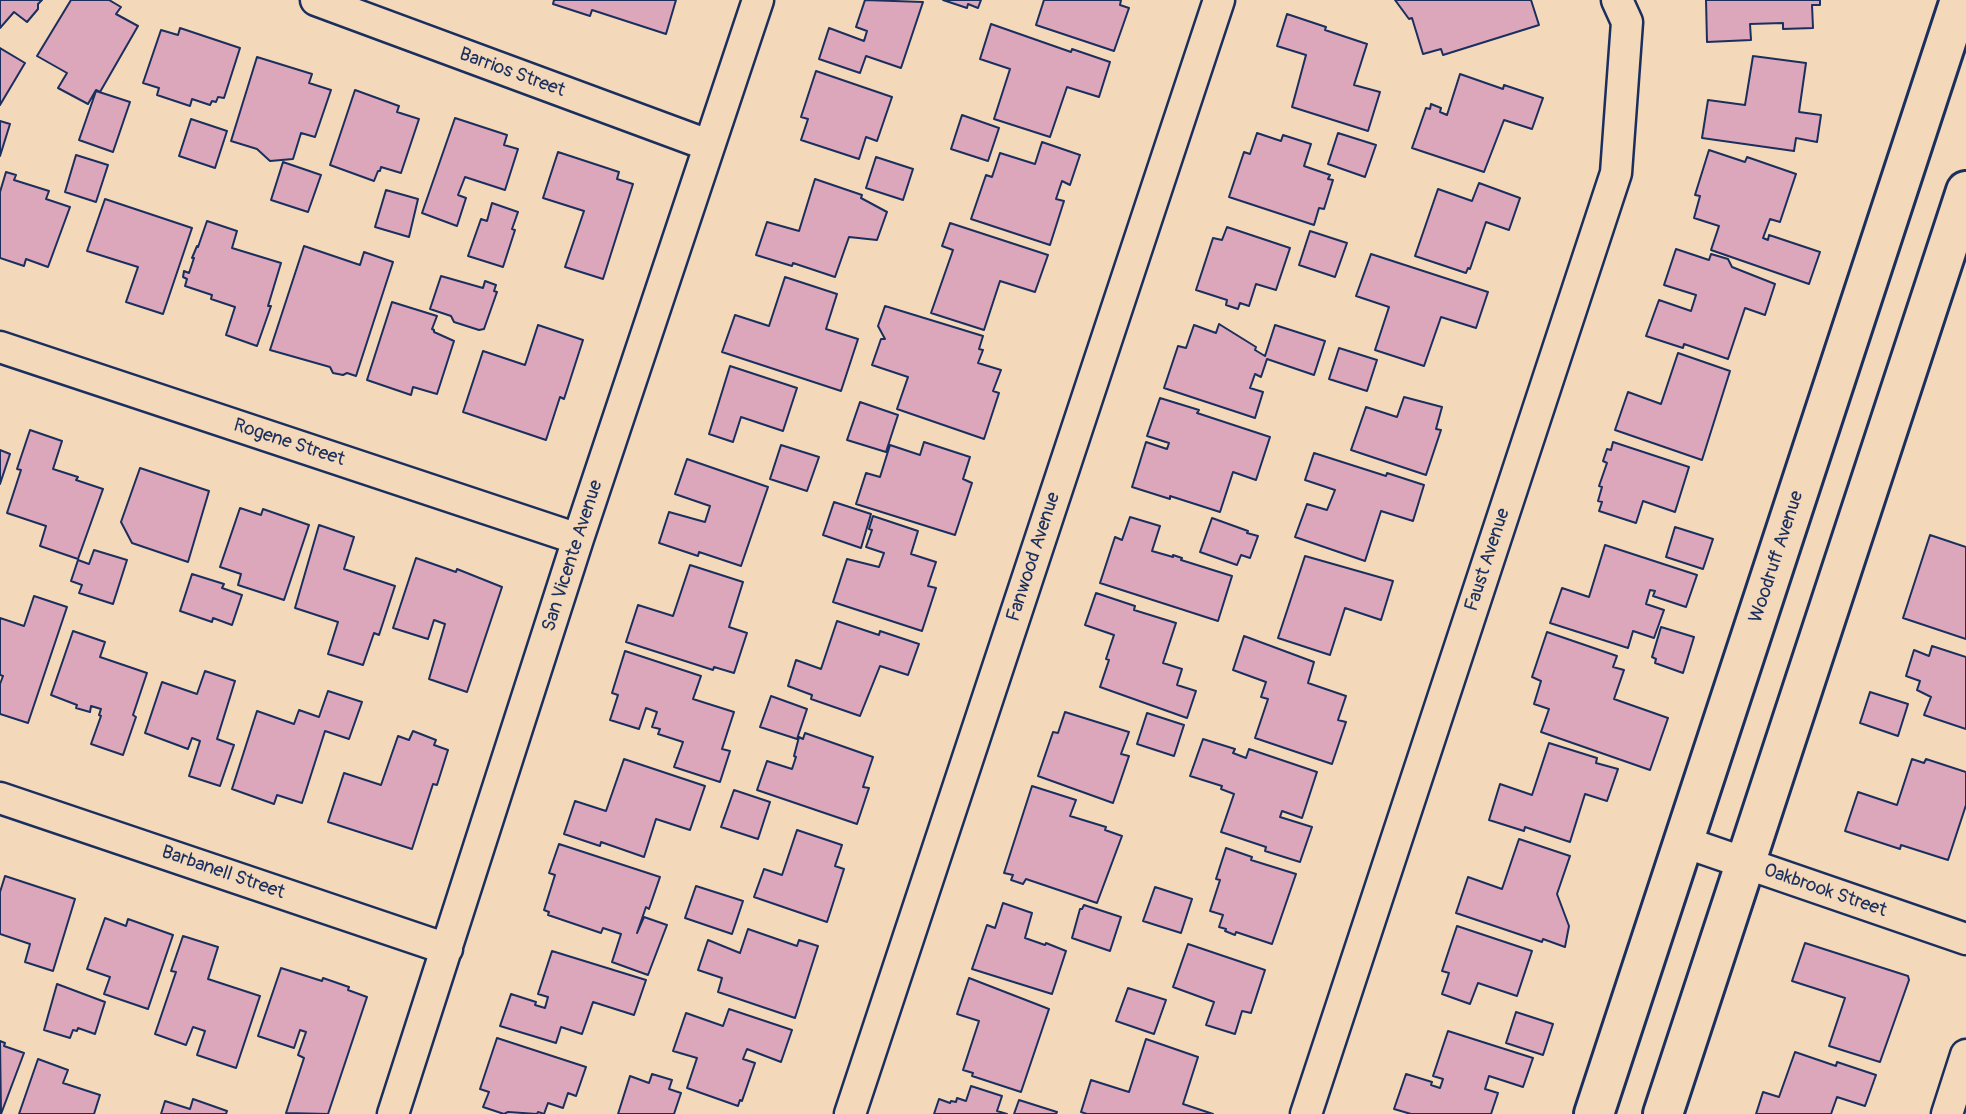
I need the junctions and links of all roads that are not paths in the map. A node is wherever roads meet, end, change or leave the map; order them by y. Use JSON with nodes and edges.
{"nodes":[{"id":1,"x":316,"y":0,"type":"edge"},
{"id":2,"x":758,"y":0,"type":"edge"},
{"id":3,"x":1219,"y":0,"type":"edge"},
{"id":4,"x":1618,"y":0,"type":"edge"},
{"id":5,"x":1960,"y":0,"type":"edge"},
{"id":6,"x":708,"y":145,"type":"junction"},
{"id":7,"x":1966,"y":191,"type":"edge"},
{"id":8,"x":0,"y":347,"type":"edge"},
{"id":9,"x":578,"y":539,"type":"junction"},
{"id":10,"x":0,"y":798,"type":"edge"},
{"id":11,"x":1684,"y":842,"type":"junction"},
{"id":12,"x":1744,"y":863,"type":"junction"},
{"id":13,"x":1966,"y":939,"type":"edge"},
{"id":14,"x":447,"y":949,"type":"junction"},
{"id":15,"x":1966,"y":1055,"type":"edge"},
{"id":16,"x":393,"y":1114,"type":"edge"},
{"id":17,"x":850,"y":1114,"type":"edge"},
{"id":18,"x":1306,"y":1114,"type":"edge"},
{"id":19,"x":1594,"y":1114,"type":"edge"},
{"id":20,"x":1663,"y":1114,"type":"edge"},
{"id":21,"x":1947,"y":1114,"type":"edge"}],
"edges":[{"from":1,"to":6,"type":"street","name":"Barrios Street"},
{"from":2,"to":6,"type":"street","name":"San Vicente Avenue"},
{"from":3,"to":17,"type":"street","name":"Fanwood Avenue"},
{"from":4,"to":18,"type":"street","name":"Faust Avenue"},
{"from":5,"to":11,"type":"main road","name":"Woodruff Avenue"},
{"from":6,"to":9,"type":"street","name":"San Vicente Avenue"},
{"from":7,"to":12,"type":"main road"},
{"from":8,"to":9,"type":"street","name":"Rogene Street"},
{"from":9,"to":14,"type":"street","name":"San Vicente Avenue"},
{"from":10,"to":14,"type":"street","name":"Barbanell Street"},
{"from":11,"to":12,"type":"street","name":"Oakbrook Street"},
{"from":11,"to":19,"type":"main road","name":"Woodruff Avenue"},
{"from":12,"to":13,"type":"street","name":"Oakbrook Street"},
{"from":12,"to":20,"type":"main road"},
{"from":14,"to":16,"type":"street","name":"San Vicente Avenue"},
{"from":15,"to":21,"type":"street"}]}
